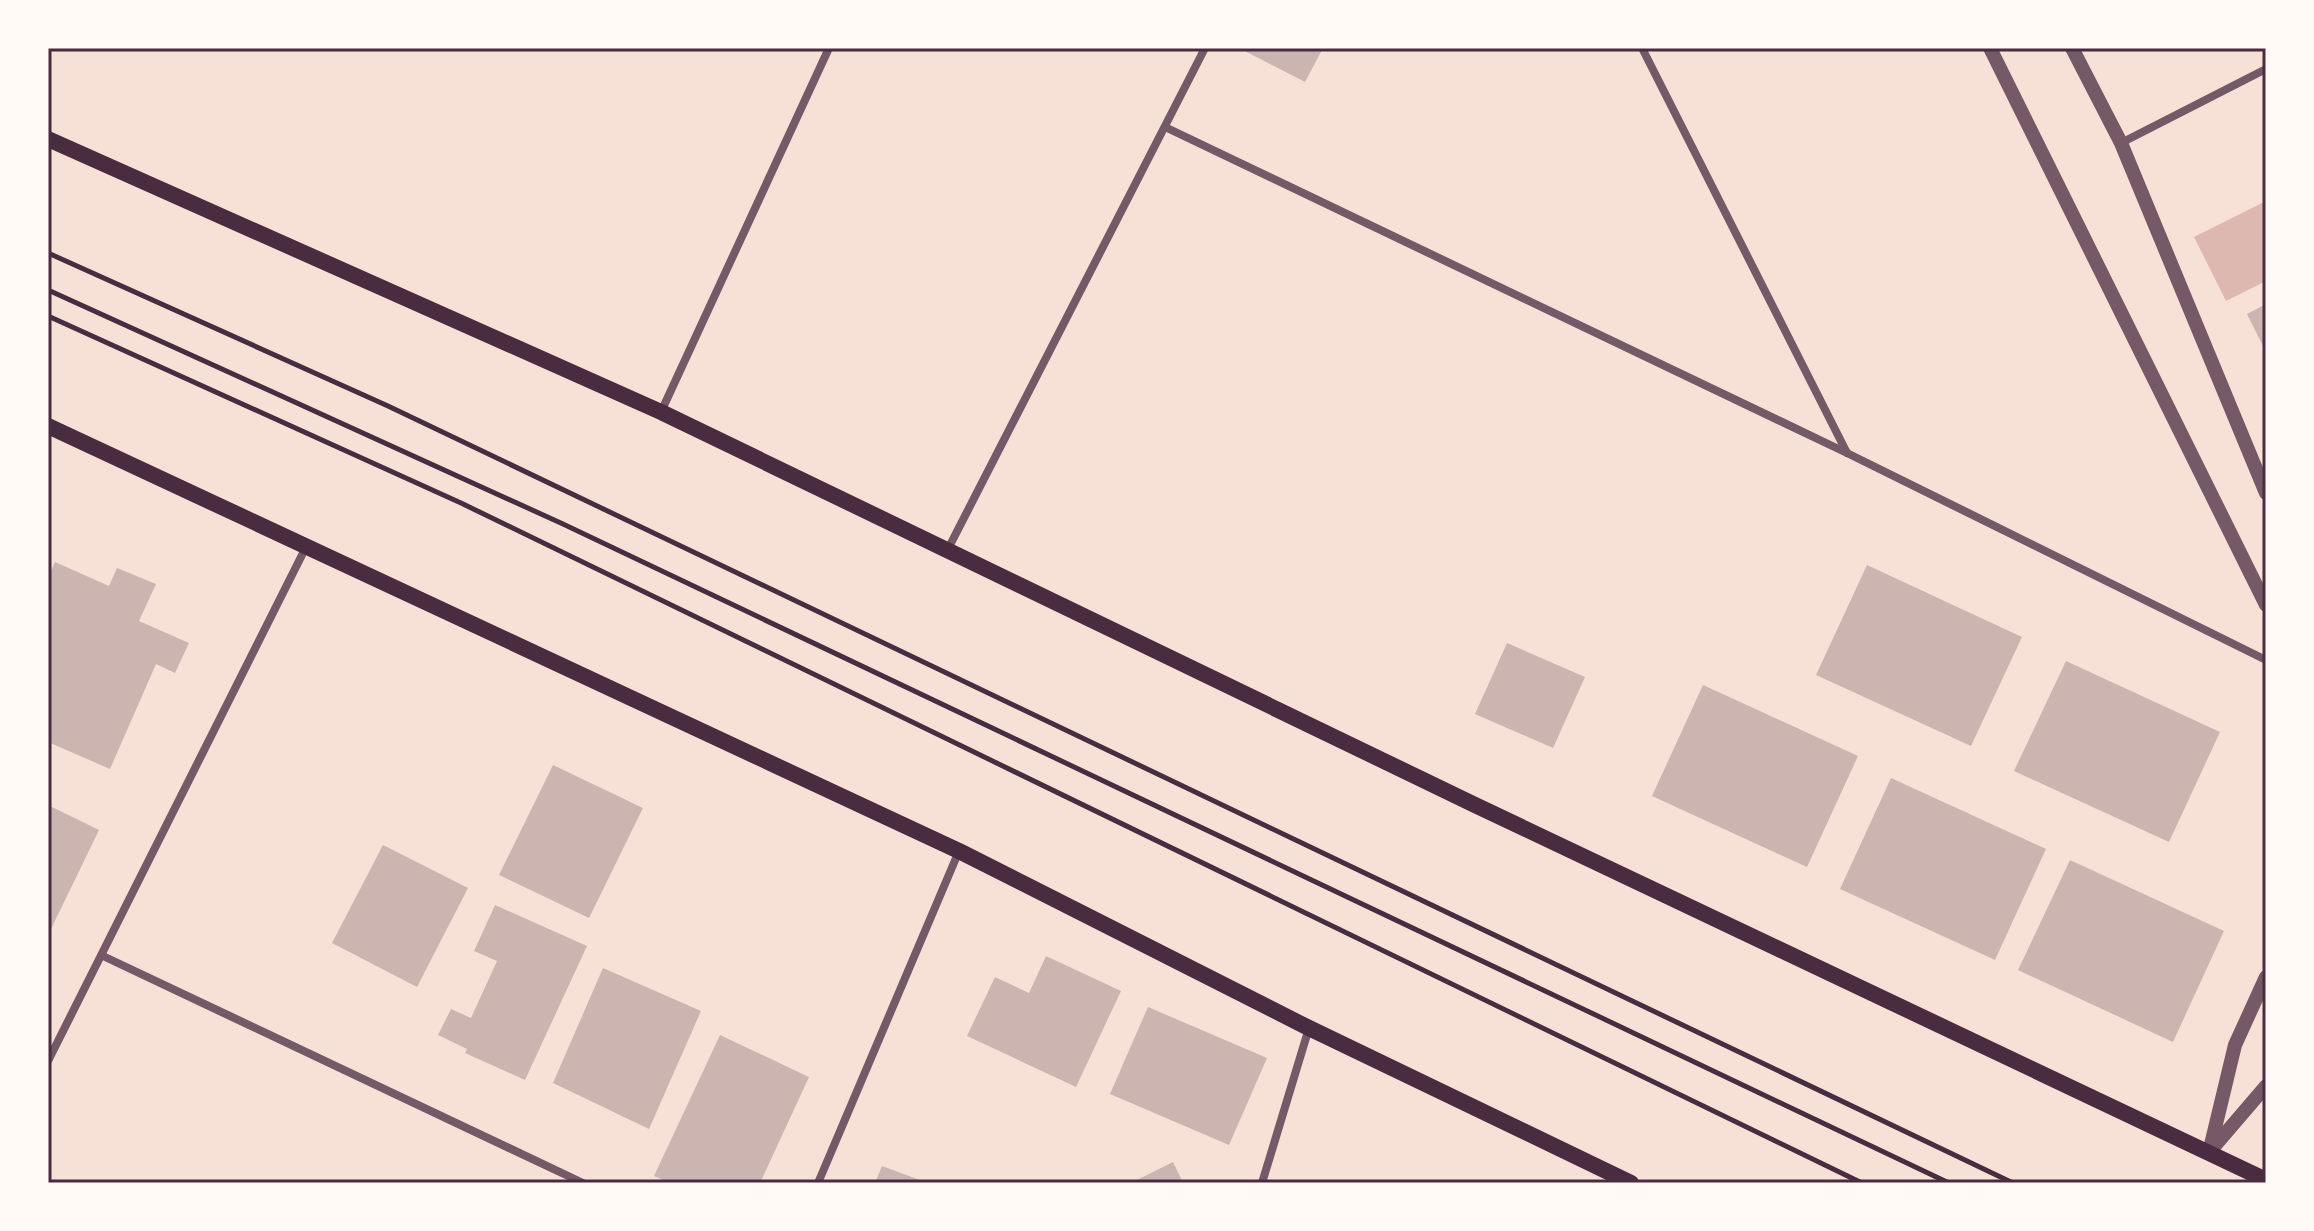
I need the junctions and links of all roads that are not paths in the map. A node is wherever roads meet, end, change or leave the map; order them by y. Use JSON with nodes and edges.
{"nodes":[{"id":1,"x":829,"y":48,"type":"edge"},
{"id":2,"x":1205,"y":48,"type":"edge"},
{"id":3,"x":1642,"y":48,"type":"edge"},
{"id":4,"x":1990,"y":48,"type":"edge"},
{"id":5,"x":2072,"y":48,"type":"edge"},
{"id":6,"x":2266,"y":69,"type":"edge"},
{"id":7,"x":1165,"y":127,"type":"junction"},
{"id":8,"x":48,"y":139,"type":"edge"},
{"id":9,"x":2121,"y":143,"type":"junction"},
{"id":10,"x":661,"y":412,"type":"junction"},
{"id":11,"x":48,"y":426,"type":"edge"},
{"id":12,"x":1847,"y":453,"type":"junction"},
{"id":13,"x":2266,"y":493,"type":"edge"},
{"id":14,"x":307,"y":544,"type":"junction"},
{"id":15,"x":948,"y":549,"type":"junction"},
{"id":16,"x":2266,"y":605,"type":"edge"},
{"id":17,"x":2266,"y":660,"type":"edge"},
{"id":18,"x":959,"y":851,"type":"junction"},
{"id":19,"x":103,"y":956,"type":"junction"},
{"id":20,"x":2266,"y":977,"type":"edge"},
{"id":21,"x":1309,"y":1028,"type":"junction"},
{"id":22,"x":48,"y":1061,"type":"edge"},
{"id":23,"x":2266,"y":1086,"type":"edge"},
{"id":24,"x":2209,"y":1153,"type":"junction"},
{"id":25,"x":2266,"y":1180,"type":"edge"},
{"id":26,"x":583,"y":1183,"type":"edge"},
{"id":27,"x":818,"y":1183,"type":"edge"},
{"id":28,"x":1262,"y":1183,"type":"edge"},
{"id":29,"x":1631,"y":1183,"type":"edge"}],
"edges":[{"from":1,"to":10,"type":"street"},
{"from":2,"to":7,"type":"street"},
{"from":3,"to":12,"type":"street"},
{"from":4,"to":16,"type":"street"},
{"from":5,"to":9,"type":"street"},
{"from":6,"to":9,"type":"street"},
{"from":7,"to":12,"type":"street"},
{"from":7,"to":15,"type":"street"},
{"from":8,"to":10,"type":"main road"},
{"from":9,"to":13,"type":"street"},
{"from":10,"to":15,"type":"main road"},
{"from":11,"to":14,"type":"main road"},
{"from":12,"to":17,"type":"street"},
{"from":14,"to":18,"type":"main road"},
{"from":14,"to":19,"type":"street"},
{"from":15,"to":24,"type":"main road"},
{"from":18,"to":21,"type":"main road"},
{"from":18,"to":27,"type":"street"},
{"from":19,"to":22,"type":"street"},
{"from":19,"to":26,"type":"street"},
{"from":20,"to":24,"type":"street"},
{"from":21,"to":28,"type":"street"},
{"from":21,"to":29,"type":"main road"},
{"from":23,"to":24,"type":"street"},
{"from":24,"to":25,"type":"main road"}]}
